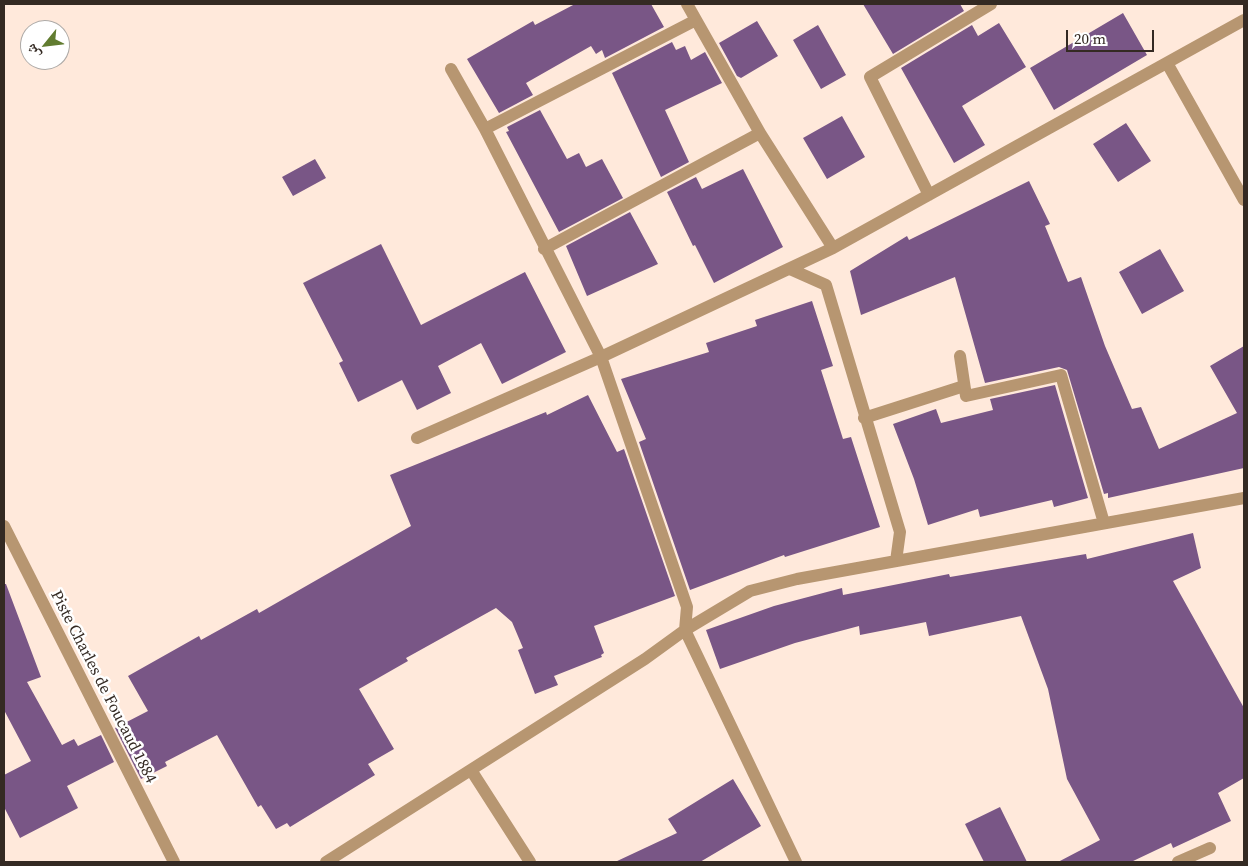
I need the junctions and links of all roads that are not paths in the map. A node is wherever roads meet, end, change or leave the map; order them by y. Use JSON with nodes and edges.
{"nodes":[{"id":1,"x":687,"y":4,"type":"edge"},
{"id":2,"x":991,"y":4,"type":"edge"},
{"id":3,"x":696,"y":20,"type":"junction"},
{"id":4,"x":1244,"y":20,"type":"edge"},
{"id":5,"x":1167,"y":63,"type":"junction"},
{"id":6,"x":451,"y":69,"type":"dead end"},
{"id":7,"x":485,"y":129,"type":"junction"},
{"id":8,"x":760,"y":133,"type":"junction"},
{"id":9,"x":929,"y":195,"type":"junction"},
{"id":10,"x":1244,"y":200,"type":"edge"},
{"id":11,"x":833,"y":248,"type":"junction"},
{"id":12,"x":544,"y":249,"type":"junction"},
{"id":13,"x":790,"y":269,"type":"junction"},
{"id":14,"x":960,"y":356,"type":"dead end"},
{"id":15,"x":600,"y":357,"type":"junction"},
{"id":16,"x":964,"y":386,"type":"junction"},
{"id":17,"x":864,"y":418,"type":"junction"},
{"id":18,"x":417,"y":438,"type":"dead end"},
{"id":19,"x":1244,"y":498,"type":"edge"},
{"id":20,"x":1104,"y":523,"type":"junction"},
{"id":21,"x":4,"y":526,"type":"edge"},
{"id":22,"x":896,"y":561,"type":"junction"},
{"id":23,"x":684,"y":630,"type":"junction"},
{"id":24,"x":471,"y":770,"type":"junction"},
{"id":25,"x":1210,"y":848,"type":"dead end"},
{"id":26,"x":174,"y":862,"type":"edge"},
{"id":27,"x":326,"y":862,"type":"edge"},
{"id":28,"x":530,"y":862,"type":"edge"},
{"id":29,"x":796,"y":862,"type":"edge"},
{"id":30,"x":1178,"y":862,"type":"edge"}],
"edges":[{"from":1,"to":3,"type":"street"},
{"from":2,"to":9,"type":"street"},
{"from":3,"to":7,"type":"street"},
{"from":3,"to":8,"type":"street"},
{"from":4,"to":5,"type":"street"},
{"from":5,"to":9,"type":"street"},
{"from":5,"to":10,"type":"street"},
{"from":6,"to":7,"type":"street"},
{"from":7,"to":12,"type":"street"},
{"from":8,"to":11,"type":"street"},
{"from":8,"to":12,"type":"street"},
{"from":9,"to":11,"type":"street"},
{"from":11,"to":13,"type":"street"},
{"from":12,"to":15,"type":"street"},
{"from":13,"to":15,"type":"street"},
{"from":13,"to":17,"type":"street"},
{"from":14,"to":16,"type":"street"},
{"from":15,"to":18,"type":"street"},
{"from":15,"to":23,"type":"street"},
{"from":16,"to":17,"type":"street"},
{"from":16,"to":20,"type":"street"},
{"from":17,"to":22,"type":"street"},
{"from":19,"to":20,"type":"street"},
{"from":20,"to":22,"type":"street"},
{"from":21,"to":26,"type":"street","name":"Piste Charles de Foucaud 1884"},
{"from":22,"to":23,"type":"street"},
{"from":23,"to":24,"type":"street"},
{"from":23,"to":29,"type":"street"},
{"from":24,"to":27,"type":"street"},
{"from":24,"to":28,"type":"street"},
{"from":25,"to":30,"type":"street"}]}
